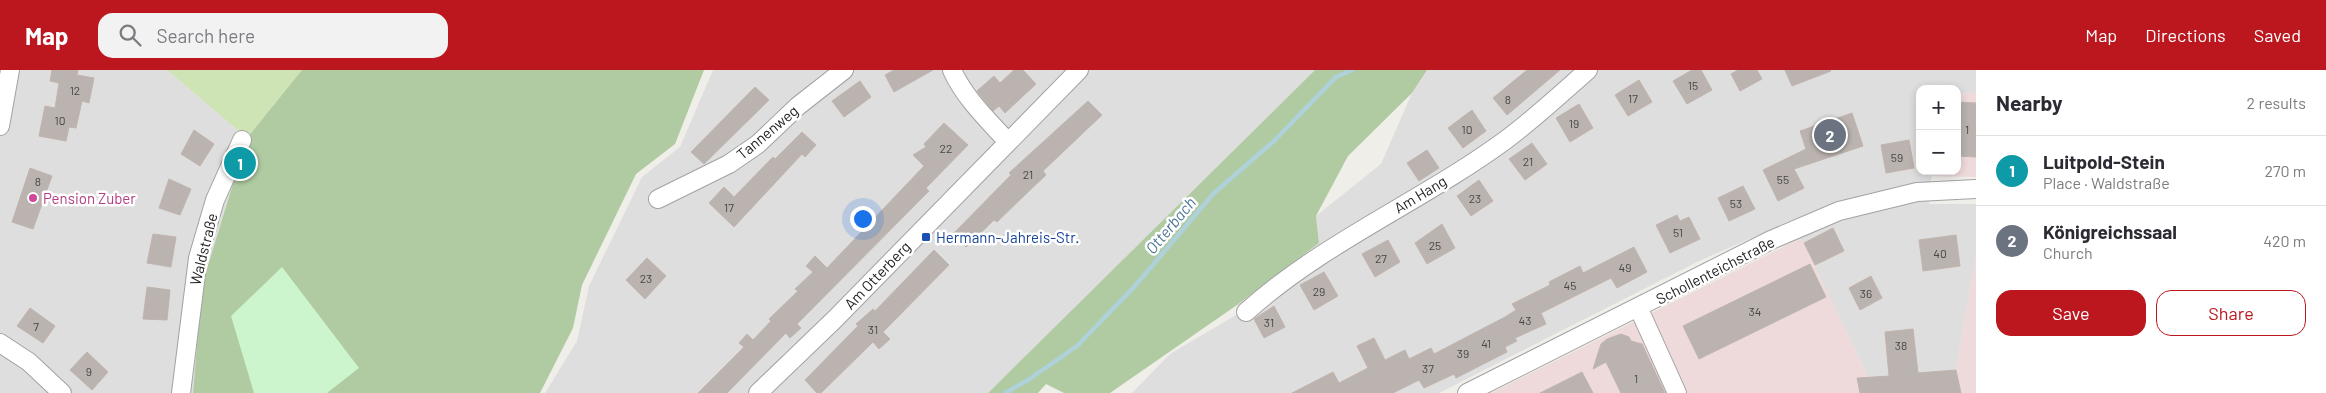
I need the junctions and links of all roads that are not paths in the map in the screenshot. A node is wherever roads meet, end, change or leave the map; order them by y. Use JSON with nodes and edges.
{"nodes":[{"id":1,"x":10,"y":70,"type":"edge"},
{"id":2,"x":844,"y":70,"type":"edge"},
{"id":3,"x":952,"y":70,"type":"edge"},
{"id":4,"x":1079,"y":70,"type":"edge"},
{"id":5,"x":1588,"y":70,"type":"edge"},
{"id":6,"x":0,"y":126,"type":"edge"},
{"id":7,"x":242,"y":140,"type":"dead end"},
{"id":8,"x":1007,"y":141,"type":"junction"},
{"id":9,"x":1976,"y":189,"type":"edge"},
{"id":10,"x":658,"y":200,"type":"dead end"},
{"id":11,"x":1639,"y":309,"type":"junction"},
{"id":12,"x":1246,"y":312,"type":"dead end"},
{"id":13,"x":0,"y":343,"type":"edge"},
{"id":14,"x":62,"y":393,"type":"edge"},
{"id":15,"x":181,"y":393,"type":"edge"},
{"id":16,"x":758,"y":393,"type":"edge"},
{"id":17,"x":1467,"y":393,"type":"edge"},
{"id":18,"x":1677,"y":393,"type":"edge"}],
"edges":[{"from":1,"to":6,"type":"street"},
{"from":2,"to":10,"type":"street","name":"Tannenweg"},
{"from":3,"to":8,"type":"street"},
{"from":4,"to":8,"type":"street","name":"Am Otterberg"},
{"from":5,"to":12,"type":"street","name":"Am Hang"},
{"from":7,"to":15,"type":"street","name":"Waldstraße"},
{"from":8,"to":16,"type":"street","name":"Am Otterberg"},
{"from":9,"to":11,"type":"street","name":"Schollenteichstraße"},
{"from":11,"to":17,"type":"street","name":"Schollenteichstraße"},
{"from":11,"to":18,"type":"street"},
{"from":13,"to":14,"type":"street"}]}
